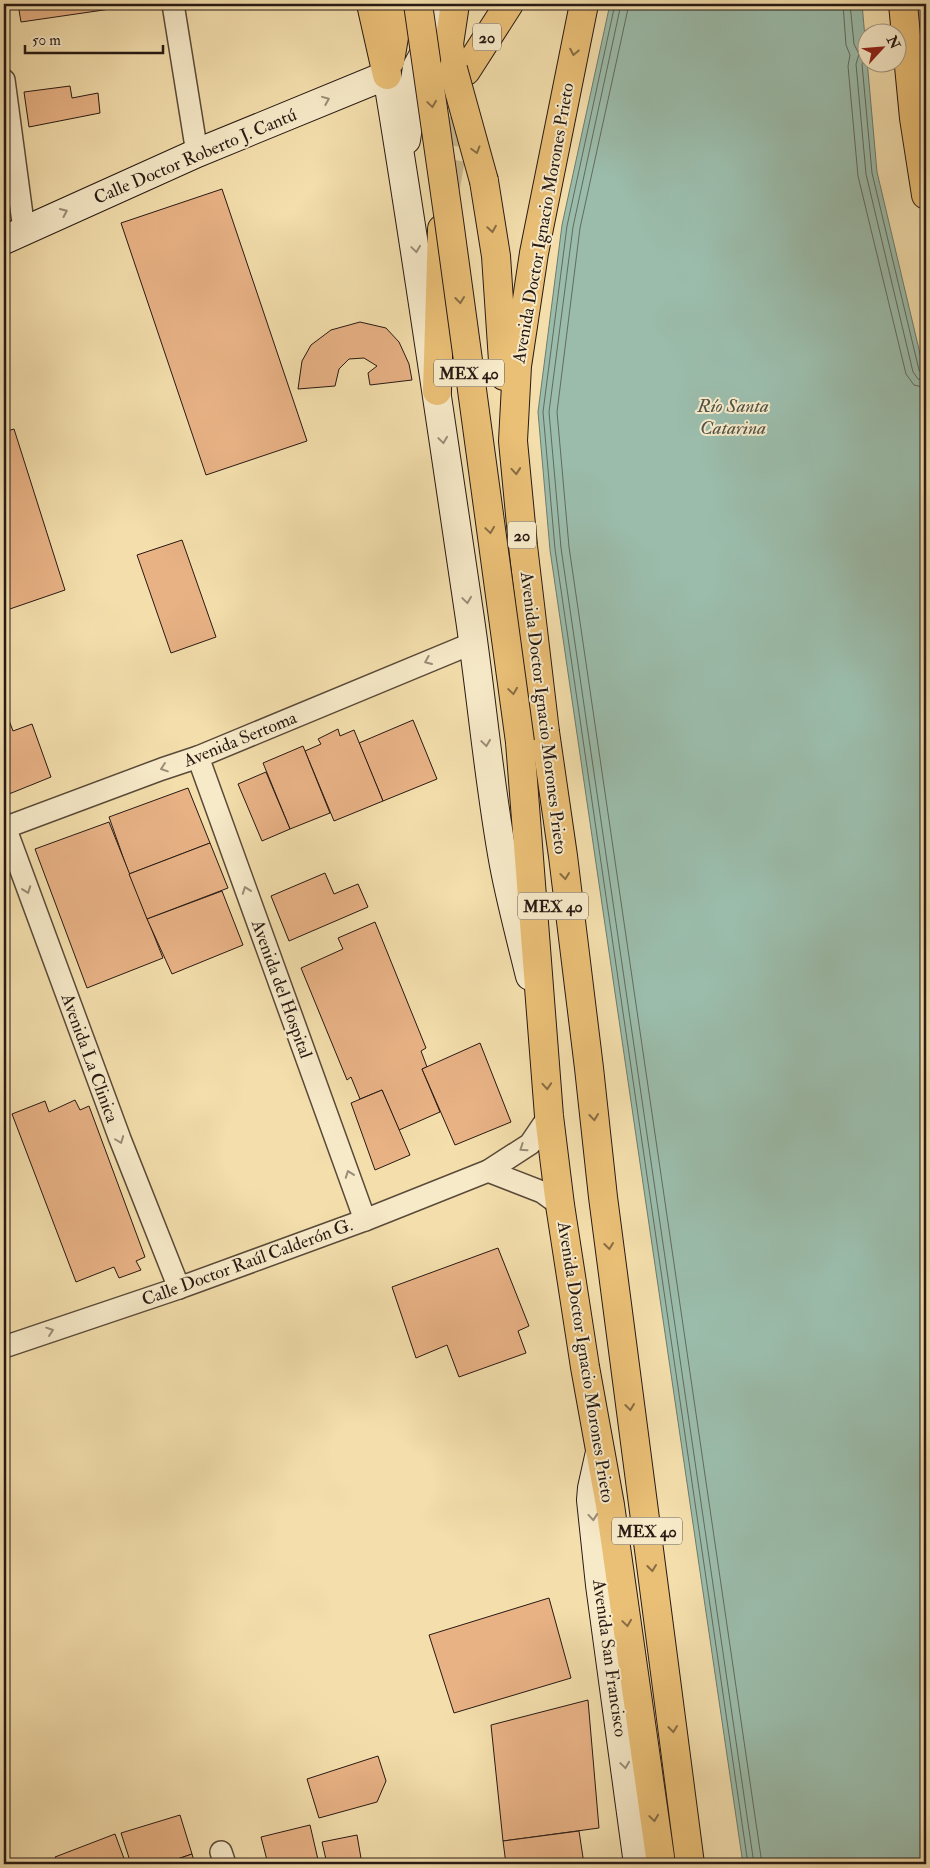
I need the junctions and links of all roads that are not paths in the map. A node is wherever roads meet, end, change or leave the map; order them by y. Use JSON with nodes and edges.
{"nodes":[{"id":1,"x":173,"y":4,"type":"edge"},
{"id":2,"x":371,"y":4,"type":"edge"},
{"id":3,"x":392,"y":4,"type":"edge"},
{"id":4,"x":418,"y":4,"type":"edge"},
{"id":5,"x":451,"y":4,"type":"edge"},
{"id":6,"x":455,"y":4,"type":"edge"},
{"id":7,"x":509,"y":4,"type":"edge"},
{"id":8,"x":584,"y":4,"type":"edge"},
{"id":9,"x":904,"y":10,"type":"edge"},
{"id":10,"x":460,"y":70,"type":"junction"},
{"id":11,"x":926,"y":70,"type":"edge"},
{"id":12,"x":387,"y":75,"type":"junction"},
{"id":13,"x":4,"y":80,"type":"edge"},
{"id":14,"x":197,"y":153,"type":"junction"},
{"id":15,"x":402,"y":165,"type":"junction"},
{"id":16,"x":926,"y":195,"type":"edge"},
{"id":17,"x":443,"y":205,"type":"tunnel mouth"},
{"id":18,"x":14,"y":235,"type":"edge"},
{"id":19,"x":436,"y":392,"type":"junction"},
{"id":20,"x":513,"y":441,"type":"junction"},
{"id":21,"x":473,"y":642,"type":"junction"},
{"id":22,"x":520,"y":742,"type":"junction"},
{"id":23,"x":198,"y":757,"type":"junction"},
{"id":24,"x":4,"y":827,"type":"edge"},
{"id":25,"x":544,"y":1037,"type":"junction"},
{"id":26,"x":589,"y":1068,"type":"junction"},
{"id":27,"x":549,"y":1116,"type":"junction"},
{"id":28,"x":488,"y":1171,"type":"junction"},
{"id":29,"x":560,"y":1205,"type":"junction"},
{"id":30,"x":366,"y":1220,"type":"junction"},
{"id":31,"x":179,"y":1288,"type":"junction"},
{"id":32,"x":4,"y":1347,"type":"edge"},
{"id":33,"x":600,"y":1452,"type":"junction"},
{"id":34,"x":642,"y":1863,"type":"edge"},
{"id":35,"x":690,"y":1864,"type":"edge"}],
"edges":[{"from":1,"to":14,"type":"street"},
{"from":2,"to":12,"type":"highway"},
{"from":3,"to":12,"type":"highway"},
{"from":4,"to":22,"type":"highway","number":"MEX 40","one_way":true,"bridge":true},
{"from":5,"to":15,"type":"street"},
{"from":6,"to":10,"type":"highway"},
{"from":7,"to":10,"type":"highway","number":"20"},
{"from":8,"to":20,"type":"highway","name":"Avenida Doctor Ignacio Morones Prieto","number":"20","one_way":true},
{"from":9,"to":11,"type":"highway"},
{"from":9,"to":16,"type":"highway"},
{"from":10,"to":20,"type":"highway","one_way":true,"bridge":true},
{"from":14,"to":12,"type":"street","name":"Calle Doctor Roberto J. Cantú","one_way":true},
{"from":12,"to":15,"type":"street"},
{"from":13,"to":18,"type":"street"},
{"from":18,"to":14,"type":"street","name":"Calle Doctor Roberto J. Cantú","one_way":true},
{"from":15,"to":19,"type":"street","one_way":true},
{"from":17,"to":19,"type":"highway"},
{"from":19,"to":21,"type":"street","one_way":true},
{"from":20,"to":26,"type":"highway","name":"Avenida Doctor Ignacio Morones Prieto","number":"20","one_way":true},
{"from":21,"to":23,"type":"street","name":"Avenida Sertoma","one_way":true},
{"from":21,"to":25,"type":"street","one_way":true},
{"from":22,"to":25,"type":"highway","name":"Avenida Doctor Ignacio Morones Prieto"},
{"from":22,"to":26,"type":"highway","name":"Avenida Doctor Ignacio Morones Prieto","number":"MEX 40"},
{"from":23,"to":24,"type":"street","name":"Avenida Sertoma","one_way":true},
{"from":30,"to":23,"type":"street","name":"Avenida del Hospital","one_way":true},
{"from":24,"to":31,"type":"street","name":"Avenida La Clinica","one_way":true},
{"from":25,"to":27,"type":"highway","name":"Avenida Doctor Ignacio Morones Prieto","number":"MEX 40","one_way":true},
{"from":26,"to":35,"type":"highway","name":"Avenida Doctor Ignacio Morones Prieto","number":"MEX 40","one_way":true},
{"from":27,"to":28,"type":"street","name":"Calle Doctor Raúl Calderón G.","one_way":true},
{"from":27,"to":29,"type":"highway","name":"Avenida Doctor Ignacio Morones Prieto","number":"MEX 40"},
{"from":28,"to":29,"type":"street"},
{"from":28,"to":30,"type":"street","name":"Calle Doctor Raúl Calderón G."},
{"from":29,"to":33,"type":"highway","name":"Avenida Doctor Ignacio Morones Prieto","number":"MEX 40"},
{"from":30,"to":31,"type":"street","name":"Calle Doctor Raúl Calderón G."},
{"from":32,"to":31,"type":"street","name":"Calle Doctor Raúl Calderón G.","one_way":true},
{"from":33,"to":34,"type":"highway","name":"Avenida Doctor Ignacio Morones Prieto","number":"MEX 40","one_way":true},
{"from":33,"to":34,"type":"street","name":"Avenida San Francisco","one_way":true}]}
